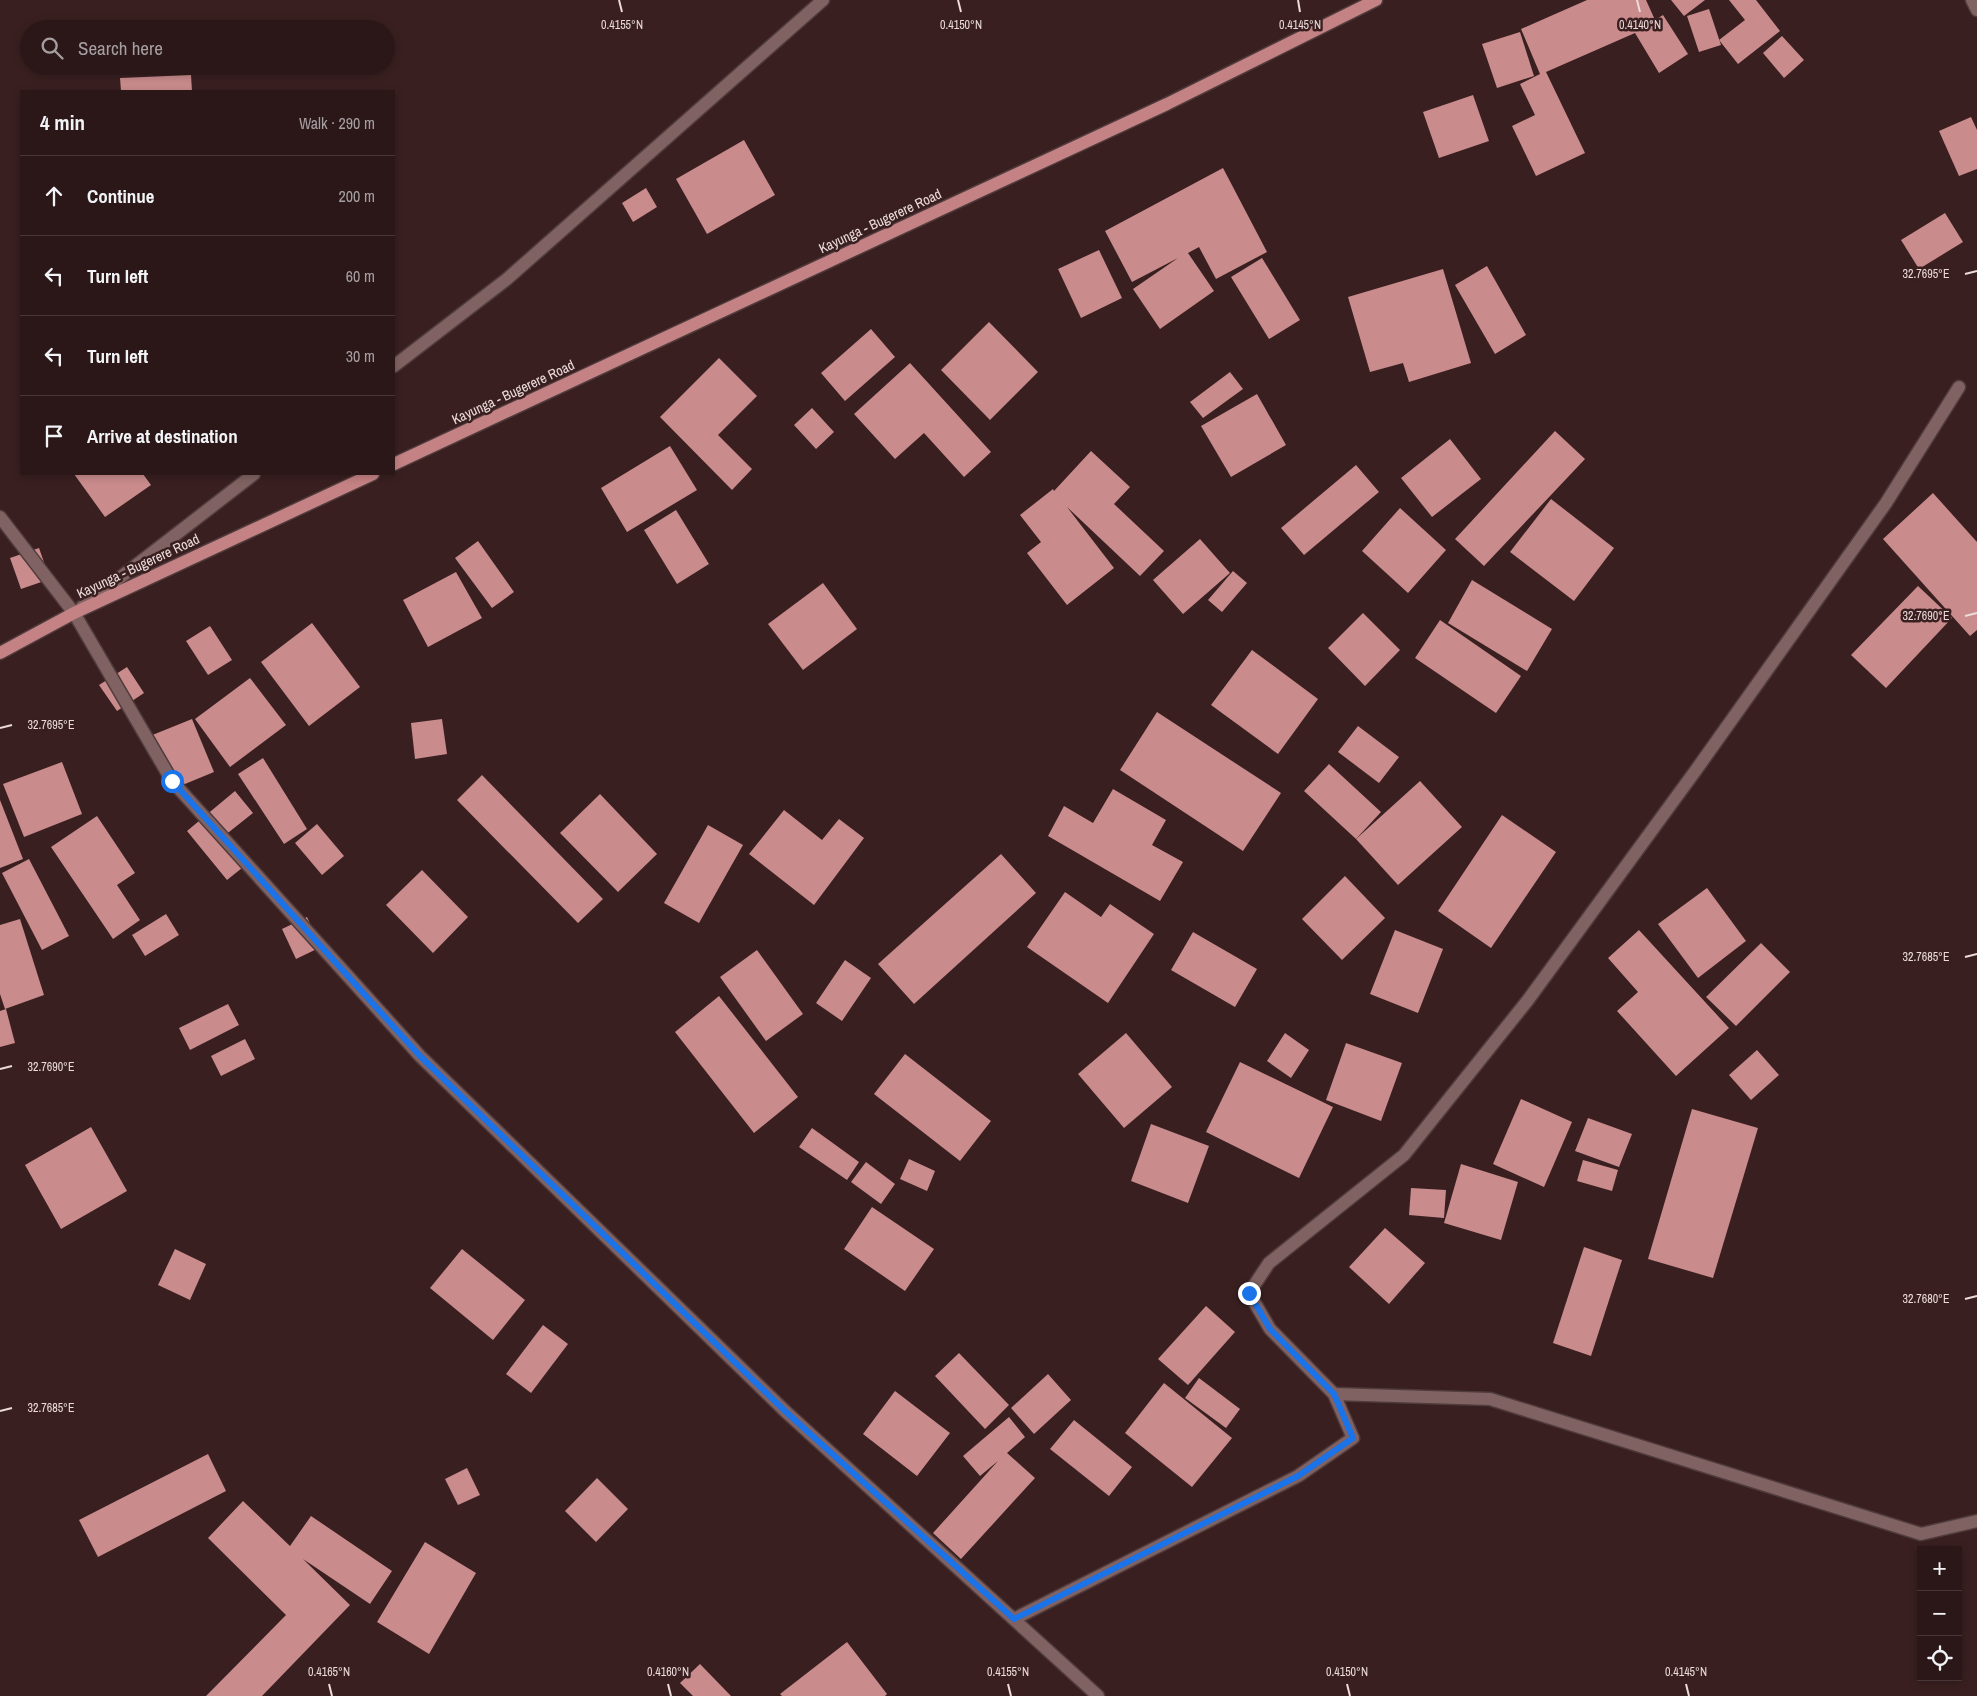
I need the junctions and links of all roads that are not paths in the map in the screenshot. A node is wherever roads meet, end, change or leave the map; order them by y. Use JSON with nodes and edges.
{"nodes":[{"id":1,"x":824,"y":0,"type":"edge"},
{"id":2,"x":1376,"y":0,"type":"edge"},
{"id":3,"x":1972,"y":0,"type":"edge"},
{"id":4,"x":1977,"y":10,"type":"edge"},
{"id":5,"x":395,"y":365,"type":"edge"},
{"id":6,"x":1959,"y":387,"type":"dead end"},
{"id":7,"x":395,"y":464,"type":"edge"},
{"id":8,"x":253,"y":475,"type":"edge"},
{"id":9,"x":371,"y":475,"type":"edge"},
{"id":10,"x":0,"y":517,"type":"edge"},
{"id":11,"x":74,"y":613,"type":"junction"},
{"id":12,"x":0,"y":653,"type":"edge"},
{"id":13,"x":1334,"y":1394,"type":"junction"},
{"id":14,"x":1977,"y":1521,"type":"edge"},
{"id":15,"x":1014,"y":1619,"type":"junction"},
{"id":16,"x":1098,"y":1696,"type":"edge"}],
"edges":[{"from":1,"to":5,"type":"street"},
{"from":2,"to":7,"type":"main road","name":"Kayunga - Bugerere Road"},
{"from":3,"to":4,"type":"street"},
{"from":6,"to":13,"type":"street"},
{"from":8,"to":11,"type":"street"},
{"from":9,"to":11,"type":"main road","name":"Kayunga - Bugerere Road"},
{"from":10,"to":11,"type":"street"},
{"from":11,"to":12,"type":"main road","name":"Kayunga - Bugerere Road"},
{"from":11,"to":15,"type":"street"},
{"from":13,"to":14,"type":"street"},
{"from":13,"to":15,"type":"street"},
{"from":15,"to":16,"type":"street"}]}
